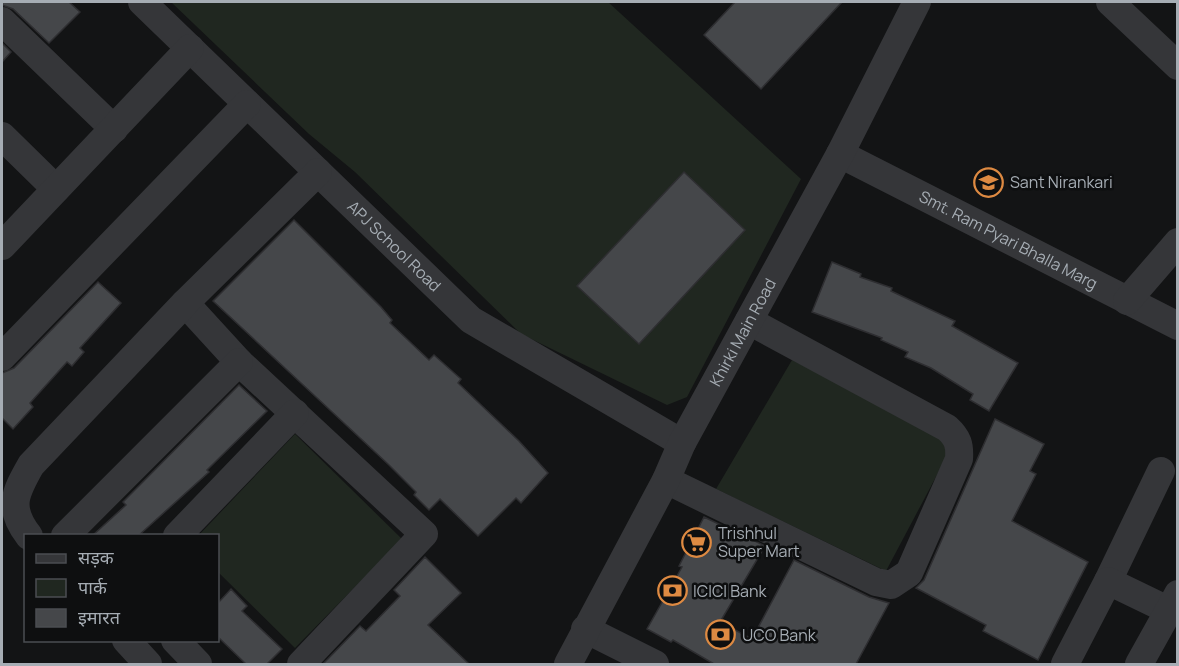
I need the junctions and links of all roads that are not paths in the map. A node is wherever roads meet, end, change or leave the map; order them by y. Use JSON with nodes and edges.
{"nodes":[{"id":1,"x":142,"y":2,"type":"edge"},
{"id":2,"x":917,"y":2,"type":"edge"},
{"id":3,"x":1110,"y":2,"type":"edge"},
{"id":4,"x":2,"y":21,"type":"edge"},
{"id":5,"x":190,"y":48,"type":"junction"},
{"id":6,"x":1178,"y":66,"type":"edge"},
{"id":7,"x":247,"y":104,"type":"junction"},
{"id":8,"x":114,"y":129,"type":"junction"},
{"id":9,"x":2,"y":136,"type":"edge"},
{"id":10,"x":840,"y":154,"type":"junction"},
{"id":11,"x":318,"y":172,"type":"junction"},
{"id":12,"x":56,"y":189,"type":"junction"},
{"id":13,"x":1178,"y":242,"type":"edge"},
{"id":14,"x":2,"y":246,"type":"edge"},
{"id":15,"x":1127,"y":301,"type":"junction"},
{"id":16,"x":185,"y":303,"type":"junction"},
{"id":17,"x":749,"y":321,"type":"junction"},
{"id":18,"x":1178,"y":326,"type":"edge"},
{"id":19,"x":2,"y":357,"type":"edge"},
{"id":20,"x":239,"y":362,"type":"junction"},
{"id":21,"x":295,"y":412,"type":"junction"},
{"id":22,"x":682,"y":443,"type":"junction"},
{"id":23,"x":1161,"y":471,"type":"dead end"},
{"id":24,"x":666,"y":480,"type":"junction"},
{"id":25,"x":27,"y":534,"type":"edge"},
{"id":26,"x":67,"y":534,"type":"edge"},
{"id":27,"x":179,"y":534,"type":"edge"},
{"id":28,"x":1108,"y":581,"type":"junction"},
{"id":29,"x":1173,"y":602,"type":"edge"},
{"id":30,"x":585,"y":629,"type":"junction"},
{"id":31,"x":128,"y":642,"type":"edge"},
{"id":32,"x":177,"y":642,"type":"edge"},
{"id":33,"x":148,"y":664,"type":"edge"},
{"id":34,"x":198,"y":664,"type":"edge"},
{"id":35,"x":301,"y":664,"type":"edge"},
{"id":36,"x":568,"y":664,"type":"edge"},
{"id":37,"x":656,"y":664,"type":"edge"},
{"id":38,"x":1065,"y":664,"type":"edge"},
{"id":39,"x":1139,"y":664,"type":"edge"}],
"edges":[{"from":1,"to":5,"type":"street","name":"APJ School Road"},
{"from":2,"to":10,"type":"street","name":"Khirki Main Road"},
{"from":3,"to":6,"type":"street"},
{"from":4,"to":8,"type":"street"},
{"from":5,"to":7,"type":"street","name":"APJ School Road"},
{"from":5,"to":8,"type":"street"},
{"from":7,"to":11,"type":"street","name":"APJ School Road"},
{"from":7,"to":19,"type":"street"},
{"from":8,"to":12,"type":"street"},
{"from":9,"to":12,"type":"street"},
{"from":10,"to":15,"type":"street","name":"Smt. Ram Pyari Bhalla Marg"},
{"from":10,"to":17,"type":"street","name":"Khirki Main Road"},
{"from":11,"to":16,"type":"street"},
{"from":11,"to":22,"type":"street","name":"APJ School Road"},
{"from":12,"to":14,"type":"street"},
{"from":13,"to":15,"type":"street"},
{"from":15,"to":18,"type":"street","name":"Smt. Ram Pyari Bhalla Marg"},
{"from":16,"to":20,"type":"street"},
{"from":16,"to":25,"type":"street"},
{"from":17,"to":22,"type":"street","name":"Khirki Main Road"},
{"from":17,"to":24,"type":"street"},
{"from":20,"to":21,"type":"street"},
{"from":20,"to":26,"type":"street"},
{"from":21,"to":27,"type":"street"},
{"from":21,"to":35,"type":"street"},
{"from":22,"to":24,"type":"street","name":"Khirki Main Road"},
{"from":23,"to":28,"type":"street"},
{"from":24,"to":30,"type":"street","name":"Khirki Main Road"},
{"from":28,"to":29,"type":"street"},
{"from":28,"to":38,"type":"street"},
{"from":29,"to":39,"type":"street"},
{"from":30,"to":36,"type":"street","name":"Khirki Main Road"},
{"from":30,"to":37,"type":"street"},
{"from":31,"to":33,"type":"street"},
{"from":32,"to":34,"type":"street"}]}
